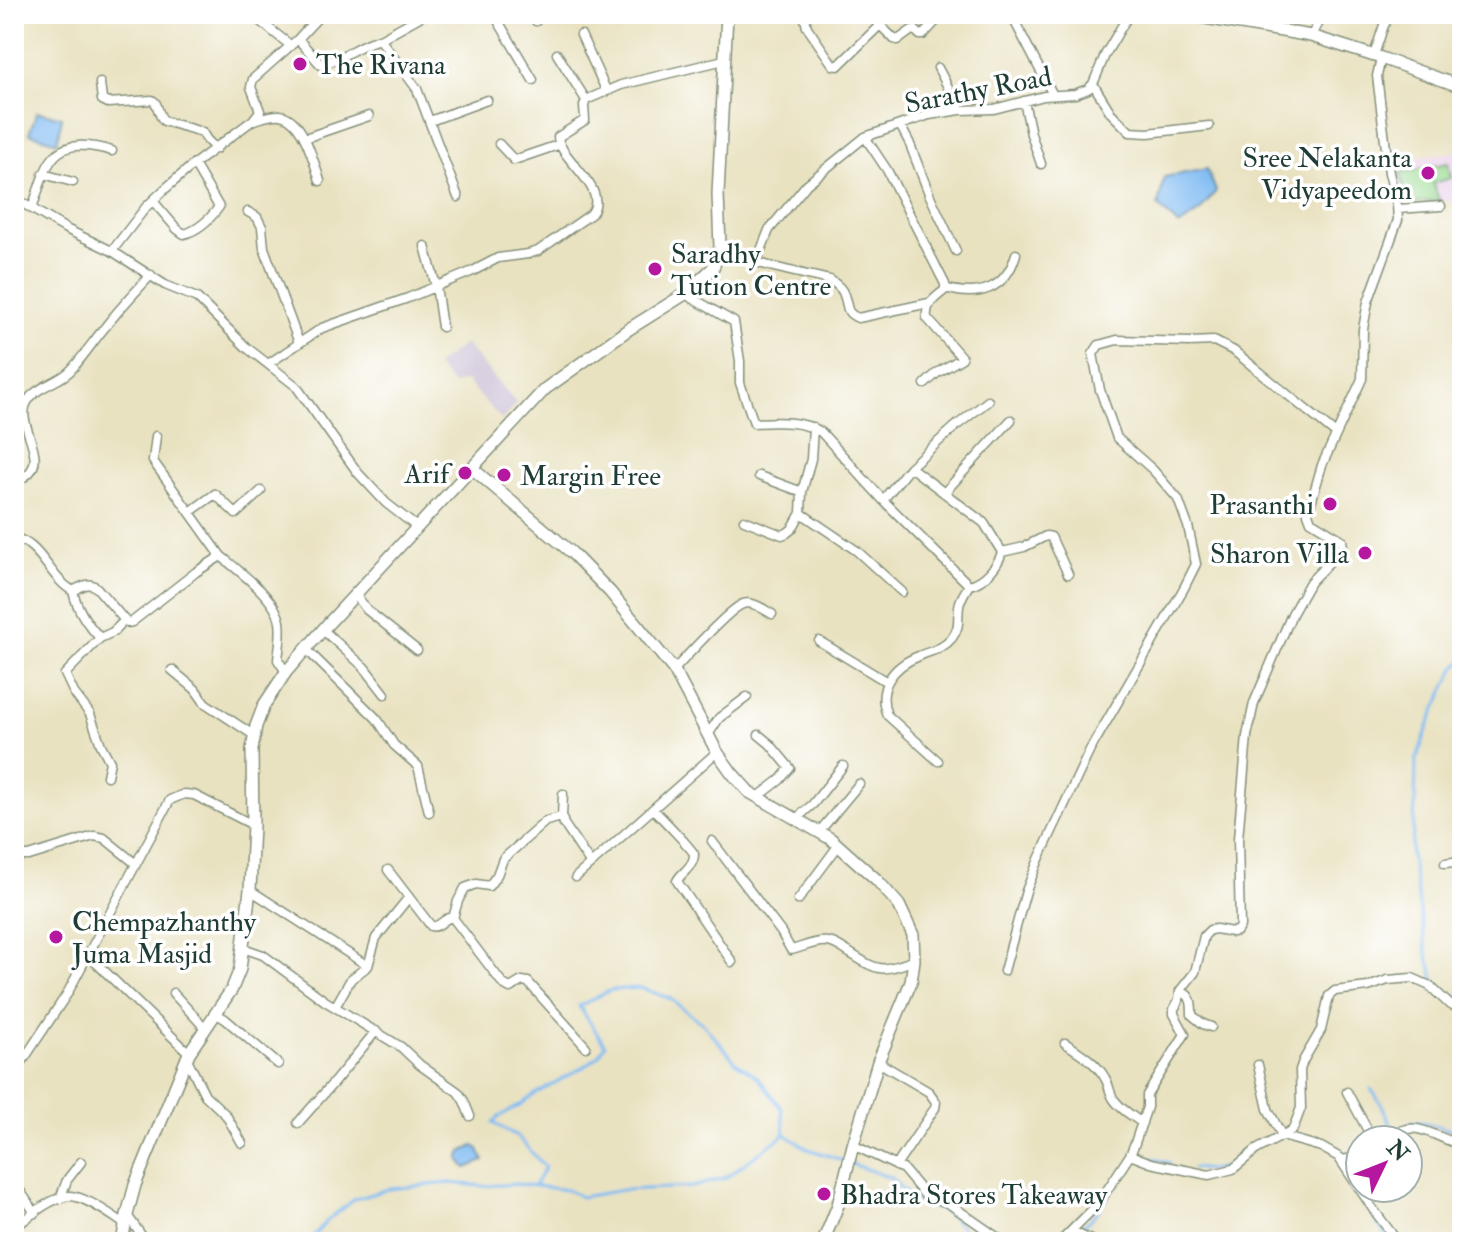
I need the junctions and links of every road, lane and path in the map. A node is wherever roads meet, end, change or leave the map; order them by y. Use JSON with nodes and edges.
{"nodes":[{"id":1,"x":251,"y":14,"type":"edge"},
{"id":2,"x":321,"y":14,"type":"edge"},
{"id":3,"x":425,"y":14,"type":"edge"},
{"id":4,"x":494,"y":14,"type":"edge"},
{"id":5,"x":727,"y":14,"type":"edge"},
{"id":6,"x":804,"y":14,"type":"edge"},
{"id":7,"x":1129,"y":14,"type":"edge"},
{"id":8,"x":1182,"y":14,"type":"edge"},
{"id":9,"x":1324,"y":14,"type":"edge"},
{"id":10,"x":1391,"y":14,"type":"edge"},
{"id":11,"x":1205,"y":16,"type":"edge"},
{"id":12,"x":1014,"y":20,"type":"dead end"},
{"id":13,"x":936,"y":21,"type":"dead end"},
{"id":14,"x":581,"y":35,"type":"dead end"},
{"id":15,"x":1311,"y":36,"type":"junction"},
{"id":16,"x":380,"y":39,"type":"junction"},
{"id":17,"x":294,"y":42,"type":"junction"},
{"id":18,"x":557,"y":54,"type":"dead end"},
{"id":19,"x":1377,"y":57,"type":"junction"},
{"id":20,"x":724,"y":60,"type":"junction"},
{"id":21,"x":938,"y":68,"type":"dead end"},
{"id":22,"x":533,"y":80,"type":"dead end"},
{"id":23,"x":100,"y":83,"type":"dead end"},
{"id":24,"x":1460,"y":83,"type":"edge"},
{"id":25,"x":1093,"y":84,"type":"junction"},
{"id":26,"x":606,"y":90,"type":"junction"},
{"id":27,"x":1053,"y":95,"type":"junction"},
{"id":28,"x":487,"y":100,"type":"dead end"},
{"id":29,"x":586,"y":100,"type":"junction"},
{"id":30,"x":1024,"y":101,"type":"junction"},
{"id":31,"x":960,"y":110,"type":"junction"},
{"id":32,"x":263,"y":114,"type":"junction"},
{"id":33,"x":369,"y":116,"type":"dead end"},
{"id":34,"x":430,"y":121,"type":"junction"},
{"id":35,"x":900,"y":125,"type":"junction"},
{"id":36,"x":1209,"y":126,"type":"dead end"},
{"id":37,"x":865,"y":137,"type":"junction"},
{"id":38,"x":305,"y":138,"type":"junction"},
{"id":39,"x":499,"y":144,"type":"dead end"},
{"id":40,"x":558,"y":145,"type":"junction"},
{"id":41,"x":216,"y":149,"type":"junction"},
{"id":42,"x":112,"y":151,"type":"dead end"},
{"id":43,"x":194,"y":164,"type":"junction"},
{"id":44,"x":1041,"y":164,"type":"dead end"},
{"id":45,"x":43,"y":174,"type":"junction"},
{"id":46,"x":320,"y":181,"type":"dead end"},
{"id":47,"x":73,"y":182,"type":"dead end"},
{"id":48,"x":458,"y":197,"type":"dead end"},
{"id":49,"x":14,"y":198,"type":"edge"},
{"id":50,"x":153,"y":201,"type":"junction"},
{"id":51,"x":1441,"y":206,"type":"dead end"},
{"id":52,"x":32,"y":209,"type":"junction"},
{"id":53,"x":1398,"y":209,"type":"junction"},
{"id":54,"x":248,"y":212,"type":"dead end"},
{"id":55,"x":425,"y":246,"type":"dead end"},
{"id":56,"x":720,"y":248,"type":"junction"},
{"id":57,"x":112,"y":251,"type":"junction"},
{"id":58,"x":956,"y":251,"type":"dead end"},
{"id":59,"x":1016,"y":254,"type":"dead end"},
{"id":60,"x":756,"y":263,"type":"junction"},
{"id":61,"x":151,"y":275,"type":"junction"},
{"id":62,"x":436,"y":286,"type":"junction"},
{"id":63,"x":945,"y":288,"type":"junction"},
{"id":64,"x":685,"y":294,"type":"junction"},
{"id":65,"x":929,"y":303,"type":"junction"},
{"id":66,"x":442,"y":327,"type":"dead end"},
{"id":67,"x":299,"y":343,"type":"junction"},
{"id":68,"x":268,"y":364,"type":"junction"},
{"id":69,"x":925,"y":384,"type":"dead end"},
{"id":70,"x":988,"y":401,"type":"dead end"},
{"id":71,"x":1011,"y":420,"type":"dead end"},
{"id":72,"x":813,"y":427,"type":"junction"},
{"id":73,"x":1336,"y":434,"type":"junction"},
{"id":74,"x":156,"y":436,"type":"dead end"},
{"id":75,"x":910,"y":467,"type":"junction"},
{"id":76,"x":473,"y":469,"type":"junction"},
{"id":77,"x":759,"y":476,"type":"dead end"},
{"id":78,"x":14,"y":483,"type":"edge"},
{"id":79,"x":261,"y":491,"type":"dead end"},
{"id":80,"x":802,"y":492,"type":"junction"},
{"id":81,"x":944,"y":493,"type":"junction"},
{"id":82,"x":883,"y":500,"type":"junction"},
{"id":83,"x":190,"y":512,"type":"junction"},
{"id":84,"x":801,"y":513,"type":"junction"},
{"id":85,"x":744,"y":520,"type":"dead end"},
{"id":86,"x":418,"y":528,"type":"junction"},
{"id":87,"x":14,"y":538,"type":"edge"},
{"id":88,"x":1002,"y":552,"type":"junction"},
{"id":89,"x":221,"y":556,"type":"junction"},
{"id":90,"x":1068,"y":574,"type":"dead end"},
{"id":91,"x":969,"y":585,"type":"junction"},
{"id":92,"x":73,"y":591,"type":"junction"},
{"id":93,"x":902,"y":592,"type":"dead end"},
{"id":94,"x":355,"y":594,"type":"junction"},
{"id":95,"x":772,"y":614,"type":"dead end"},
{"id":96,"x":124,"y":621,"type":"junction"},
{"id":97,"x":323,"y":630,"type":"junction"},
{"id":98,"x":100,"y":638,"type":"junction"},
{"id":99,"x":819,"y":641,"type":"dead end"},
{"id":100,"x":306,"y":649,"type":"junction"},
{"id":101,"x":417,"y":650,"type":"dead end"},
{"id":102,"x":172,"y":670,"type":"dead end"},
{"id":103,"x":674,"y":670,"type":"junction"},
{"id":104,"x":286,"y":672,"type":"junction"},
{"id":105,"x":887,"y":682,"type":"junction"},
{"id":106,"x":385,"y":694,"type":"dead end"},
{"id":107,"x":747,"y":697,"type":"dead end"},
{"id":108,"x":708,"y":735,"type":"junction"},
{"id":109,"x":759,"y":735,"type":"dead end"},
{"id":110,"x":255,"y":736,"type":"junction"},
{"id":111,"x":717,"y":752,"type":"junction"},
{"id":112,"x":938,"y":761,"type":"dead end"},
{"id":113,"x":843,"y":766,"type":"dead end"},
{"id":114,"x":107,"y":776,"type":"dead end"},
{"id":115,"x":859,"y":784,"type":"dead end"},
{"id":116,"x":563,"y":794,"type":"dead end"},
{"id":117,"x":758,"y":797,"type":"junction"},
{"id":118,"x":653,"y":809,"type":"junction"},
{"id":119,"x":429,"y":812,"type":"dead end"},
{"id":120,"x":562,"y":817,"type":"junction"},
{"id":121,"x":796,"y":819,"type":"junction"},
{"id":122,"x":253,"y":825,"type":"junction"},
{"id":123,"x":819,"y":832,"type":"junction"},
{"id":124,"x":712,"y":841,"type":"dead end"},
{"id":125,"x":838,"y":846,"type":"junction"},
{"id":126,"x":15,"y":855,"type":"edge"},
{"id":127,"x":1462,"y":861,"type":"edge"},
{"id":128,"x":590,"y":863,"type":"junction"},
{"id":129,"x":1445,"y":863,"type":"dead end"},
{"id":130,"x":136,"y":864,"type":"junction"},
{"id":131,"x":388,"y":870,"type":"dead end"},
{"id":132,"x":576,"y":877,"type":"dead end"},
{"id":133,"x":250,"y":890,"type":"junction"},
{"id":134,"x":409,"y":897,"type":"junction"},
{"id":135,"x":798,"y":900,"type":"dead end"},
{"id":136,"x":453,"y":918,"type":"junction"},
{"id":137,"x":243,"y":948,"type":"junction"},
{"id":138,"x":88,"y":955,"type":"junction"},
{"id":139,"x":914,"y":960,"type":"junction"},
{"id":140,"x":732,"y":962,"type":"dead end"},
{"id":141,"x":368,"y":966,"type":"junction"},
{"id":142,"x":1004,"y":971,"type":"dead end"},
{"id":143,"x":1180,"y":991,"type":"junction"},
{"id":144,"x":173,"y":993,"type":"dead end"},
{"id":145,"x":335,"y":1007,"type":"junction"},
{"id":146,"x":1462,"y":1008,"type":"edge"},
{"id":147,"x":215,"y":1013,"type":"junction"},
{"id":148,"x":1211,"y":1027,"type":"dead end"},
{"id":149,"x":205,"y":1028,"type":"junction"},
{"id":150,"x":376,"y":1031,"type":"junction"},
{"id":151,"x":1065,"y":1043,"type":"dead end"},
{"id":152,"x":586,"y":1047,"type":"dead end"},
{"id":153,"x":188,"y":1056,"type":"junction"},
{"id":154,"x":878,"y":1062,"type":"junction"},
{"id":155,"x":278,"y":1064,"type":"dead end"},
{"id":156,"x":1258,"y":1065,"type":"dead end"},
{"id":157,"x":14,"y":1074,"type":"edge"},
{"id":158,"x":1347,"y":1092,"type":"dead end"},
{"id":159,"x":470,"y":1116,"type":"dead end"},
{"id":160,"x":298,"y":1123,"type":"dead end"},
{"id":161,"x":1142,"y":1123,"type":"junction"},
{"id":162,"x":1364,"y":1124,"type":"edge"},
{"id":163,"x":1424,"y":1130,"type":"edge"},
{"id":164,"x":1280,"y":1133,"type":"junction"},
{"id":165,"x":242,"y":1143,"type":"dead end"},
{"id":166,"x":853,"y":1145,"type":"junction"},
{"id":167,"x":1462,"y":1145,"type":"edge"},
{"id":168,"x":1134,"y":1157,"type":"junction"},
{"id":169,"x":1339,"y":1158,"type":"junction"},
{"id":170,"x":1344,"y":1160,"type":"edge"},
{"id":171,"x":81,"y":1162,"type":"dead end"},
{"id":172,"x":896,"y":1166,"type":"junction"},
{"id":173,"x":14,"y":1182,"type":"edge"},
{"id":174,"x":60,"y":1199,"type":"junction"},
{"id":175,"x":35,"y":1213,"type":"junction"},
{"id":176,"x":126,"y":1220,"type":"junction"},
{"id":177,"x":14,"y":1228,"type":"edge"},
{"id":178,"x":1075,"y":1232,"type":"junction"},
{"id":179,"x":122,"y":1242,"type":"edge"},
{"id":180,"x":146,"y":1242,"type":"edge"},
{"id":181,"x":823,"y":1242,"type":"edge"},
{"id":182,"x":1004,"y":1242,"type":"edge"},
{"id":183,"x":1060,"y":1242,"type":"edge"},
{"id":184,"x":1094,"y":1242,"type":"edge"},
{"id":185,"x":1398,"y":1242,"type":"edge"}],
"edges":[{"from":1,"to":17,"type":"street"},
{"from":2,"to":17,"type":"street"},
{"from":3,"to":16,"type":"street"},
{"from":4,"to":22,"type":"street"},
{"from":5,"to":20,"type":"main road"},
{"from":6,"to":13,"type":"street"},
{"from":7,"to":25,"type":"street","name":"Sarathy Road"},
{"from":8,"to":11,"type":"main road"},
{"from":9,"to":15,"type":"street"},
{"from":10,"to":19,"type":"street"},
{"from":11,"to":15,"type":"main road"},
{"from":12,"to":27,"type":"street"},
{"from":14,"to":26,"type":"street"},
{"from":15,"to":19,"type":"main road"},
{"from":16,"to":17,"type":"street"},
{"from":16,"to":34,"type":"street"},
{"from":17,"to":32,"type":"street"},
{"from":18,"to":29,"type":"street"},
{"from":19,"to":24,"type":"main road"},
{"from":19,"to":53,"type":"street"},
{"from":20,"to":26,"type":"street"},
{"from":20,"to":56,"type":"main road"},
{"from":21,"to":31,"type":"street"},
{"from":23,"to":41,"type":"street"},
{"from":25,"to":27,"type":"street","name":"Sarathy Road"},
{"from":25,"to":36,"type":"street"},
{"from":26,"to":29,"type":"street"},
{"from":27,"to":30,"type":"street","name":"Sarathy Road"},
{"from":28,"to":34,"type":"street"},
{"from":29,"to":40,"type":"street"},
{"from":30,"to":31,"type":"street","name":"Sarathy Road"},
{"from":30,"to":44,"type":"street"},
{"from":31,"to":35,"type":"street","name":"Sarathy Road"},
{"from":32,"to":38,"type":"street"},
{"from":32,"to":41,"type":"street"},
{"from":33,"to":38,"type":"street"},
{"from":34,"to":48,"type":"street"},
{"from":35,"to":37,"type":"street","name":"Sarathy Road"},
{"from":35,"to":58,"type":"street"},
{"from":37,"to":60,"type":"street","name":"Sarathy Road"},
{"from":37,"to":63,"type":"street"},
{"from":38,"to":46,"type":"street"},
{"from":39,"to":40,"type":"street"},
{"from":40,"to":62,"type":"street"},
{"from":41,"to":43,"type":"street"},
{"from":42,"to":45,"type":"street"},
{"from":43,"to":50,"type":"street"},
{"from":43,"to":50,"type":"street"},
{"from":45,"to":47,"type":"street"},
{"from":45,"to":52,"type":"street"},
{"from":49,"to":52,"type":"street"},
{"from":50,"to":57,"type":"street"},
{"from":51,"to":53,"type":"street"},
{"from":52,"to":57,"type":"street"},
{"from":53,"to":73,"type":"street"},
{"from":54,"to":67,"type":"street"},
{"from":55,"to":62,"type":"street"},
{"from":56,"to":60,"type":"street"},
{"from":56,"to":64,"type":"main road"},
{"from":57,"to":61,"type":"street"},
{"from":59,"to":63,"type":"street"},
{"from":60,"to":65,"type":"street"},
{"from":61,"to":68,"type":"street"},
{"from":61,"to":78,"type":"street"},
{"from":62,"to":66,"type":"street"},
{"from":62,"to":67,"type":"street"},
{"from":63,"to":65,"type":"street"},
{"from":64,"to":72,"type":"street"},
{"from":64,"to":76,"type":"main road"},
{"from":65,"to":69,"type":"street"},
{"from":67,"to":68,"type":"street"},
{"from":68,"to":86,"type":"street"},
{"from":70,"to":75,"type":"street"},
{"from":71,"to":81,"type":"street"},
{"from":72,"to":80,"type":"street"},
{"from":72,"to":82,"type":"street"},
{"from":73,"to":142,"type":"street"},
{"from":73,"to":143,"type":"street"},
{"from":74,"to":83,"type":"street"},
{"from":75,"to":81,"type":"street"},
{"from":75,"to":82,"type":"street"},
{"from":76,"to":86,"type":"main road"},
{"from":76,"to":103,"type":"main road"},
{"from":77,"to":80,"type":"street"},
{"from":79,"to":83,"type":"street"},
{"from":80,"to":84,"type":"street"},
{"from":81,"to":88,"type":"street"},
{"from":82,"to":91,"type":"street"},
{"from":83,"to":89,"type":"street"},
{"from":84,"to":85,"type":"street"},
{"from":84,"to":93,"type":"street"},
{"from":86,"to":94,"type":"main road"},
{"from":87,"to":92,"type":"street"},
{"from":88,"to":90,"type":"street"},
{"from":88,"to":91,"type":"street"},
{"from":89,"to":96,"type":"street"},
{"from":89,"to":104,"type":"street"},
{"from":91,"to":105,"type":"street"},
{"from":92,"to":96,"type":"street"},
{"from":92,"to":98,"type":"street"},
{"from":94,"to":97,"type":"main road"},
{"from":94,"to":101,"type":"street"},
{"from":95,"to":103,"type":"street"},
{"from":96,"to":98,"type":"street"},
{"from":97,"to":100,"type":"main road"},
{"from":97,"to":106,"type":"street"},
{"from":98,"to":114,"type":"street"},
{"from":99,"to":105,"type":"street"},
{"from":100,"to":104,"type":"main road"},
{"from":100,"to":119,"type":"street"},
{"from":102,"to":110,"type":"street"},
{"from":103,"to":108,"type":"main road"},
{"from":104,"to":110,"type":"main road"},
{"from":105,"to":112,"type":"street"},
{"from":107,"to":108,"type":"street"},
{"from":108,"to":111,"type":"main road"},
{"from":109,"to":117,"type":"street"},
{"from":110,"to":122,"type":"main road"},
{"from":111,"to":117,"type":"main road"},
{"from":111,"to":118,"type":"street"},
{"from":113,"to":121,"type":"street"},
{"from":115,"to":123,"type":"street"},
{"from":116,"to":120,"type":"street"},
{"from":117,"to":121,"type":"main road"},
{"from":118,"to":128,"type":"street"},
{"from":118,"to":140,"type":"street"},
{"from":120,"to":128,"type":"street"},
{"from":120,"to":136,"type":"street"},
{"from":121,"to":123,"type":"main road"},
{"from":122,"to":130,"type":"street"},
{"from":122,"to":133,"type":"main road"},
{"from":123,"to":125,"type":"main road"},
{"from":124,"to":139,"type":"street"},
{"from":125,"to":135,"type":"street"},
{"from":125,"to":139,"type":"main road"},
{"from":126,"to":130,"type":"street"},
{"from":127,"to":129,"type":"street"},
{"from":128,"to":132,"type":"street"},
{"from":130,"to":138,"type":"street"},
{"from":131,"to":134,"type":"street"},
{"from":133,"to":137,"type":"main road"},
{"from":133,"to":141,"type":"street"},
{"from":134,"to":136,"type":"street"},
{"from":134,"to":141,"type":"street"},
{"from":136,"to":152,"type":"street"},
{"from":137,"to":145,"type":"street"},
{"from":137,"to":147,"type":"main road"},
{"from":138,"to":153,"type":"street"},
{"from":138,"to":157,"type":"street"},
{"from":139,"to":154,"type":"main road"},
{"from":141,"to":145,"type":"street"},
{"from":143,"to":148,"type":"street"},
{"from":143,"to":161,"type":"street"},
{"from":144,"to":149,"type":"street"},
{"from":145,"to":150,"type":"street"},
{"from":146,"to":164,"type":"street"},
{"from":147,"to":149,"type":"main road"},
{"from":147,"to":155,"type":"street"},
{"from":149,"to":153,"type":"main road"},
{"from":150,"to":159,"type":"street"},
{"from":150,"to":160,"type":"street"},
{"from":151,"to":161,"type":"street"},
{"from":153,"to":165,"type":"street"},
{"from":153,"to":176,"type":"main road"},
{"from":154,"to":166,"type":"main road"},
{"from":154,"to":172,"type":"street"},
{"from":156,"to":164,"type":"street"},
{"from":158,"to":162,"type":"street"},
{"from":161,"to":168,"type":"street"},
{"from":163,"to":167,"type":"street"},
{"from":164,"to":168,"type":"street"},
{"from":164,"to":169,"type":"street"},
{"from":166,"to":172,"type":"street"},
{"from":166,"to":181,"type":"main road"},
{"from":168,"to":178,"type":"street"},
{"from":169,"to":170,"type":"street"},
{"from":169,"to":185,"type":"street"},
{"from":171,"to":174,"type":"street"},
{"from":172,"to":182,"type":"street"},
{"from":173,"to":175,"type":"street"},
{"from":174,"to":175,"type":"street"},
{"from":174,"to":176,"type":"street"},
{"from":175,"to":177,"type":"street"},
{"from":176,"to":179,"type":"main road"},
{"from":176,"to":180,"type":"street"},
{"from":178,"to":183,"type":"street"},
{"from":178,"to":184,"type":"street"}]}
